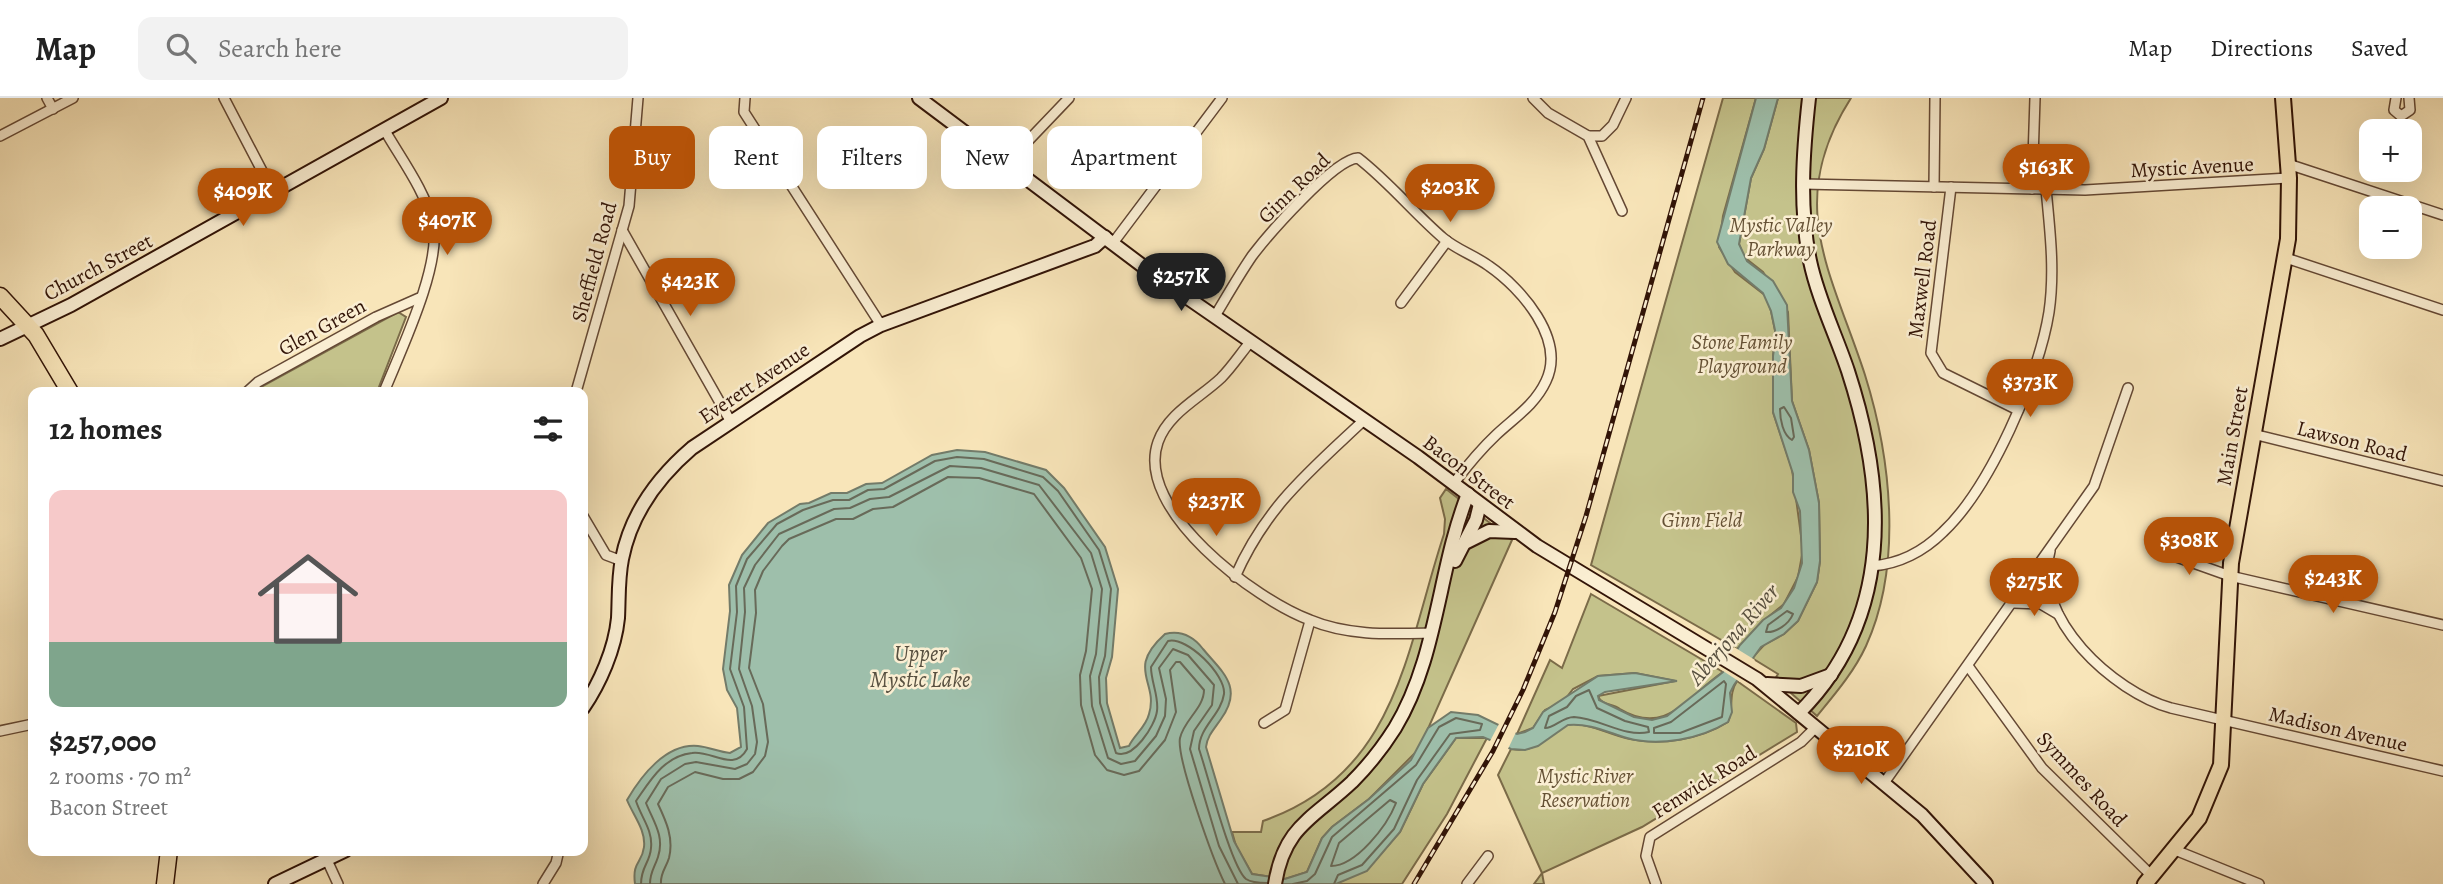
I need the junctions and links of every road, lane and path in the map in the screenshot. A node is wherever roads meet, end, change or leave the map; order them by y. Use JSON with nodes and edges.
{"nodes":[{"id":1,"x":47,"y":98,"type":"edge"},
{"id":2,"x":73,"y":98,"type":"edge"},
{"id":3,"x":224,"y":98,"type":"edge"},
{"id":4,"x":441,"y":98,"type":"edge"},
{"id":5,"x":638,"y":98,"type":"edge"},
{"id":6,"x":745,"y":98,"type":"edge"},
{"id":7,"x":1069,"y":98,"type":"edge"},
{"id":8,"x":1222,"y":98,"type":"edge"},
{"id":9,"x":1533,"y":98,"type":"edge"},
{"id":10,"x":1626,"y":98,"type":"edge"},
{"id":11,"x":1809,"y":98,"type":"edge"},
{"id":12,"x":1936,"y":98,"type":"edge"},
{"id":13,"x":2035,"y":98,"type":"edge"},
{"id":14,"x":2283,"y":98,"type":"edge"},
{"id":15,"x":2396,"y":98,"type":"edge"},
{"id":16,"x":2409,"y":98,"type":"edge"},
{"id":17,"x":922,"y":99,"type":"edge"},
{"id":18,"x":53,"y":108,"type":"junction"},
{"id":19,"x":957,"y":126,"type":"edge"},
{"id":20,"x":384,"y":129,"type":"junction"},
{"id":21,"x":0,"y":136,"type":"edge"},
{"id":22,"x":1033,"y":136,"type":"edge"},
{"id":23,"x":1588,"y":136,"type":"junction"},
{"id":24,"x":2288,"y":171,"type":"junction"},
{"id":25,"x":1033,"y":184,"type":"edge"},
{"id":26,"x":1803,"y":184,"type":"junction"},
{"id":27,"x":1934,"y":187,"type":"junction"},
{"id":28,"x":1951,"y":187,"type":"junction"},
{"id":29,"x":2032,"y":189,"type":"junction"},
{"id":30,"x":2046,"y":189,"type":"junction"},
{"id":31,"x":273,"y":192,"type":"junction"},
{"id":32,"x":1622,"y":211,"type":"dead end"},
{"id":33,"x":2443,"y":215,"type":"edge"},
{"id":34,"x":622,"y":230,"type":"junction"},
{"id":35,"x":1109,"y":240,"type":"junction"},
{"id":36,"x":1447,"y":241,"type":"junction"},
{"id":37,"x":2286,"y":258,"type":"junction"},
{"id":38,"x":0,"y":296,"type":"edge"},
{"id":39,"x":419,"y":298,"type":"junction"},
{"id":40,"x":1401,"y":303,"type":"dead end"},
{"id":41,"x":2443,"y":310,"type":"edge"},
{"id":42,"x":1215,"y":316,"type":"junction"},
{"id":43,"x":29,"y":326,"type":"junction"},
{"id":44,"x":881,"y":326,"type":"junction"},
{"id":45,"x":0,"y":340,"type":"edge"},
{"id":46,"x":1251,"y":341,"type":"junction"},
{"id":47,"x":67,"y":387,"type":"edge"},
{"id":48,"x":252,"y":387,"type":"edge"},
{"id":49,"x":386,"y":387,"type":"edge"},
{"id":50,"x":577,"y":387,"type":"edge"},
{"id":51,"x":2128,"y":387,"type":"dead end"},
{"id":52,"x":2018,"y":410,"type":"junction"},
{"id":53,"x":1364,"y":419,"type":"junction"},
{"id":54,"x":731,"y":422,"type":"junction"},
{"id":55,"x":2253,"y":435,"type":"junction"},
{"id":56,"x":2443,"y":481,"type":"edge"},
{"id":57,"x":1454,"y":483,"type":"junction"},
{"id":58,"x":1468,"y":494,"type":"junction"},
{"id":59,"x":1480,"y":504,"type":"junction"},
{"id":60,"x":588,"y":524,"type":"edge"},
{"id":61,"x":1520,"y":534,"type":"junction"},
{"id":62,"x":1464,"y":544,"type":"junction"},
{"id":63,"x":2157,"y":550,"type":"dead end"},
{"id":64,"x":2050,"y":551,"type":"junction"},
{"id":65,"x":622,"y":561,"type":"junction"},
{"id":66,"x":1872,"y":566,"type":"junction"},
{"id":67,"x":1447,"y":576,"type":"junction"},
{"id":68,"x":2230,"y":576,"type":"junction"},
{"id":69,"x":1235,"y":577,"type":"junction"},
{"id":70,"x":2014,"y":603,"type":"junction"},
{"id":71,"x":2059,"y":614,"type":"junction"},
{"id":72,"x":1310,"y":621,"type":"junction"},
{"id":73,"x":2443,"y":625,"type":"edge"},
{"id":74,"x":1430,"y":633,"type":"junction"},
{"id":75,"x":1968,"y":666,"type":"junction"},
{"id":76,"x":1834,"y":673,"type":"junction"},
{"id":77,"x":1763,"y":684,"type":"junction"},
{"id":78,"x":588,"y":701,"type":"edge"},
{"id":79,"x":1799,"y":713,"type":"junction"},
{"id":80,"x":2225,"y":721,"type":"junction"},
{"id":81,"x":1264,"y":723,"type":"dead end"},
{"id":82,"x":28,"y":725,"type":"edge"},
{"id":83,"x":1816,"y":727,"type":"junction"},
{"id":84,"x":0,"y":731,"type":"edge"},
{"id":85,"x":2443,"y":771,"type":"edge"},
{"id":86,"x":1884,"y":783,"type":"junction"},
{"id":87,"x":2175,"y":850,"type":"junction"},
{"id":88,"x":168,"y":856,"type":"edge"},
{"id":89,"x":335,"y":856,"type":"edge"},
{"id":90,"x":558,"y":856,"type":"edge"},
{"id":91,"x":1488,"y":856,"type":"dead end"},
{"id":92,"x":327,"y":860,"type":"junction"},
{"id":93,"x":1276,"y":880,"type":"edge"},
{"id":94,"x":2149,"y":880,"type":"edge"},
{"id":95,"x":165,"y":884,"type":"edge"},
{"id":96,"x":275,"y":884,"type":"edge"},
{"id":97,"x":338,"y":884,"type":"edge"},
{"id":98,"x":543,"y":884,"type":"edge"},
{"id":99,"x":1467,"y":884,"type":"edge"},
{"id":100,"x":1657,"y":884,"type":"edge"},
{"id":101,"x":1986,"y":884,"type":"edge"},
{"id":102,"x":2259,"y":884,"type":"edge"}],
"edges":[{"from":1,"to":18,"type":"street"},
{"from":2,"to":18,"type":"street"},
{"from":3,"to":31,"type":"street"},
{"from":4,"to":20,"type":"main road","name":"Church Street"},
{"from":5,"to":34,"type":"street","name":"Sheffield Road"},
{"from":6,"to":44,"type":"street"},
{"from":7,"to":22,"type":"street"},
{"from":8,"to":35,"type":"street"},
{"from":9,"to":23,"type":"street"},
{"from":10,"to":23,"type":"street"},
{"from":11,"to":26,"type":"main road"},
{"from":12,"to":27,"type":"street"},
{"from":13,"to":29,"type":"street"},
{"from":14,"to":24,"type":"main road","name":"Main Street"},
{"from":15,"to":16,"type":"street"},
{"from":17,"to":19,"type":"main road","name":"Bacon Street"},
{"from":18,"to":21,"type":"street"},
{"from":20,"to":31,"type":"main road","name":"Church Street"},
{"from":20,"to":39,"type":"street"},
{"from":23,"to":32,"type":"street"},
{"from":24,"to":30,"type":"street","name":"Mystic Avenue"},
{"from":24,"to":33,"type":"street"},
{"from":24,"to":37,"type":"main road","name":"Main Street"},
{"from":25,"to":35,"type":"main road","name":"Bacon Street"},
{"from":26,"to":27,"type":"street","name":"Mystic Avenue"},
{"from":26,"to":66,"type":"main road"},
{"from":27,"to":28,"type":"street","name":"Mystic Avenue"},
{"from":28,"to":29,"type":"street","name":"Mystic Avenue"},
{"from":28,"to":52,"type":"street","name":"Maxwell Road"},
{"from":29,"to":30,"type":"street","name":"Mystic Avenue"},
{"from":30,"to":52,"type":"street"},
{"from":31,"to":43,"type":"main road","name":"Church Street"},
{"from":34,"to":50,"type":"street","name":"Sheffield Road"},
{"from":34,"to":54,"type":"street"},
{"from":35,"to":42,"type":"main road","name":"Bacon Street"},
{"from":35,"to":44,"type":"main road","name":"Everett Avenue"},
{"from":36,"to":40,"type":"street"},
{"from":36,"to":42,"type":"street","name":"Ginn Road"},
{"from":36,"to":57,"type":"street","name":"Ginn Road"},
{"from":37,"to":41,"type":"street"},
{"from":37,"to":55,"type":"main road","name":"Main Street"},
{"from":38,"to":43,"type":"highway"},
{"from":39,"to":48,"type":"street","name":"Glen Green"},
{"from":39,"to":49,"type":"street"},
{"from":42,"to":46,"type":"main road","name":"Bacon Street"},
{"from":43,"to":45,"type":"main road","name":"Church Street"},
{"from":43,"to":47,"type":"highway"},
{"from":44,"to":54,"type":"main road","name":"Everett Avenue"},
{"from":46,"to":53,"type":"main road","name":"Bacon Street"},
{"from":46,"to":69,"type":"street"},
{"from":51,"to":64,"type":"street"},
{"from":52,"to":66,"type":"street"},
{"from":53,"to":57,"type":"main road","name":"Bacon Street"},
{"from":53,"to":69,"type":"street"},
{"from":54,"to":65,"type":"main road","name":"Everett Avenue"},
{"from":55,"to":56,"type":"street","name":"Lawson Road"},
{"from":55,"to":68,"type":"main road","name":"Main Street"},
{"from":57,"to":58,"type":"main road","name":"Bacon Street"},
{"from":58,"to":59,"type":"main road","name":"Bacon Street"},
{"from":58,"to":67,"type":"main road"},
{"from":59,"to":61,"type":"main road","name":"Bacon Street"},
{"from":59,"to":62,"type":"main road"},
{"from":60,"to":65,"type":"street"},
{"from":61,"to":62,"type":"main road"},
{"from":61,"to":77,"type":"main road","name":"Bacon Street"},
{"from":62,"to":67,"type":"main road"},
{"from":63,"to":68,"type":"street"},
{"from":64,"to":70,"type":"street"},
{"from":64,"to":71,"type":"street","name":"Madison Avenue"},
{"from":65,"to":78,"type":"main road","name":"Everett Avenue"},
{"from":66,"to":76,"type":"main road"},
{"from":67,"to":74,"type":"main road"},
{"from":68,"to":73,"type":"street"},
{"from":68,"to":80,"type":"main road","name":"Main Street"},
{"from":69,"to":72,"type":"street"},
{"from":70,"to":71,"type":"street"},
{"from":70,"to":75,"type":"street"},
{"from":71,"to":80,"type":"street","name":"Madison Avenue"},
{"from":72,"to":74,"type":"street"},
{"from":72,"to":81,"type":"street"},
{"from":74,"to":93,"type":"main road"},
{"from":75,"to":86,"type":"street"},
{"from":75,"to":94,"type":"street","name":"Symmes Road"},
{"from":76,"to":77,"type":"main road"},
{"from":76,"to":79,"type":"main road"},
{"from":77,"to":79,"type":"main road","name":"Bacon Street"},
{"from":79,"to":83,"type":"main road","name":"Bacon Street"},
{"from":80,"to":85,"type":"street","name":"Madison Avenue"},
{"from":80,"to":87,"type":"main road","name":"Main Street"},
{"from":82,"to":84,"type":"street"},
{"from":83,"to":86,"type":"main road","name":"Bacon Street"},
{"from":83,"to":100,"type":"street","name":"Fenwick Road"},
{"from":86,"to":101,"type":"main road","name":"Bacon Street"},
{"from":87,"to":94,"type":"main road","name":"Main Street"},
{"from":87,"to":102,"type":"street"},
{"from":88,"to":95,"type":"highway"},
{"from":89,"to":92,"type":"main road"},
{"from":90,"to":98,"type":"street"},
{"from":91,"to":99,"type":"street"},
{"from":92,"to":96,"type":"main road"},
{"from":92,"to":97,"type":"street"}]}
